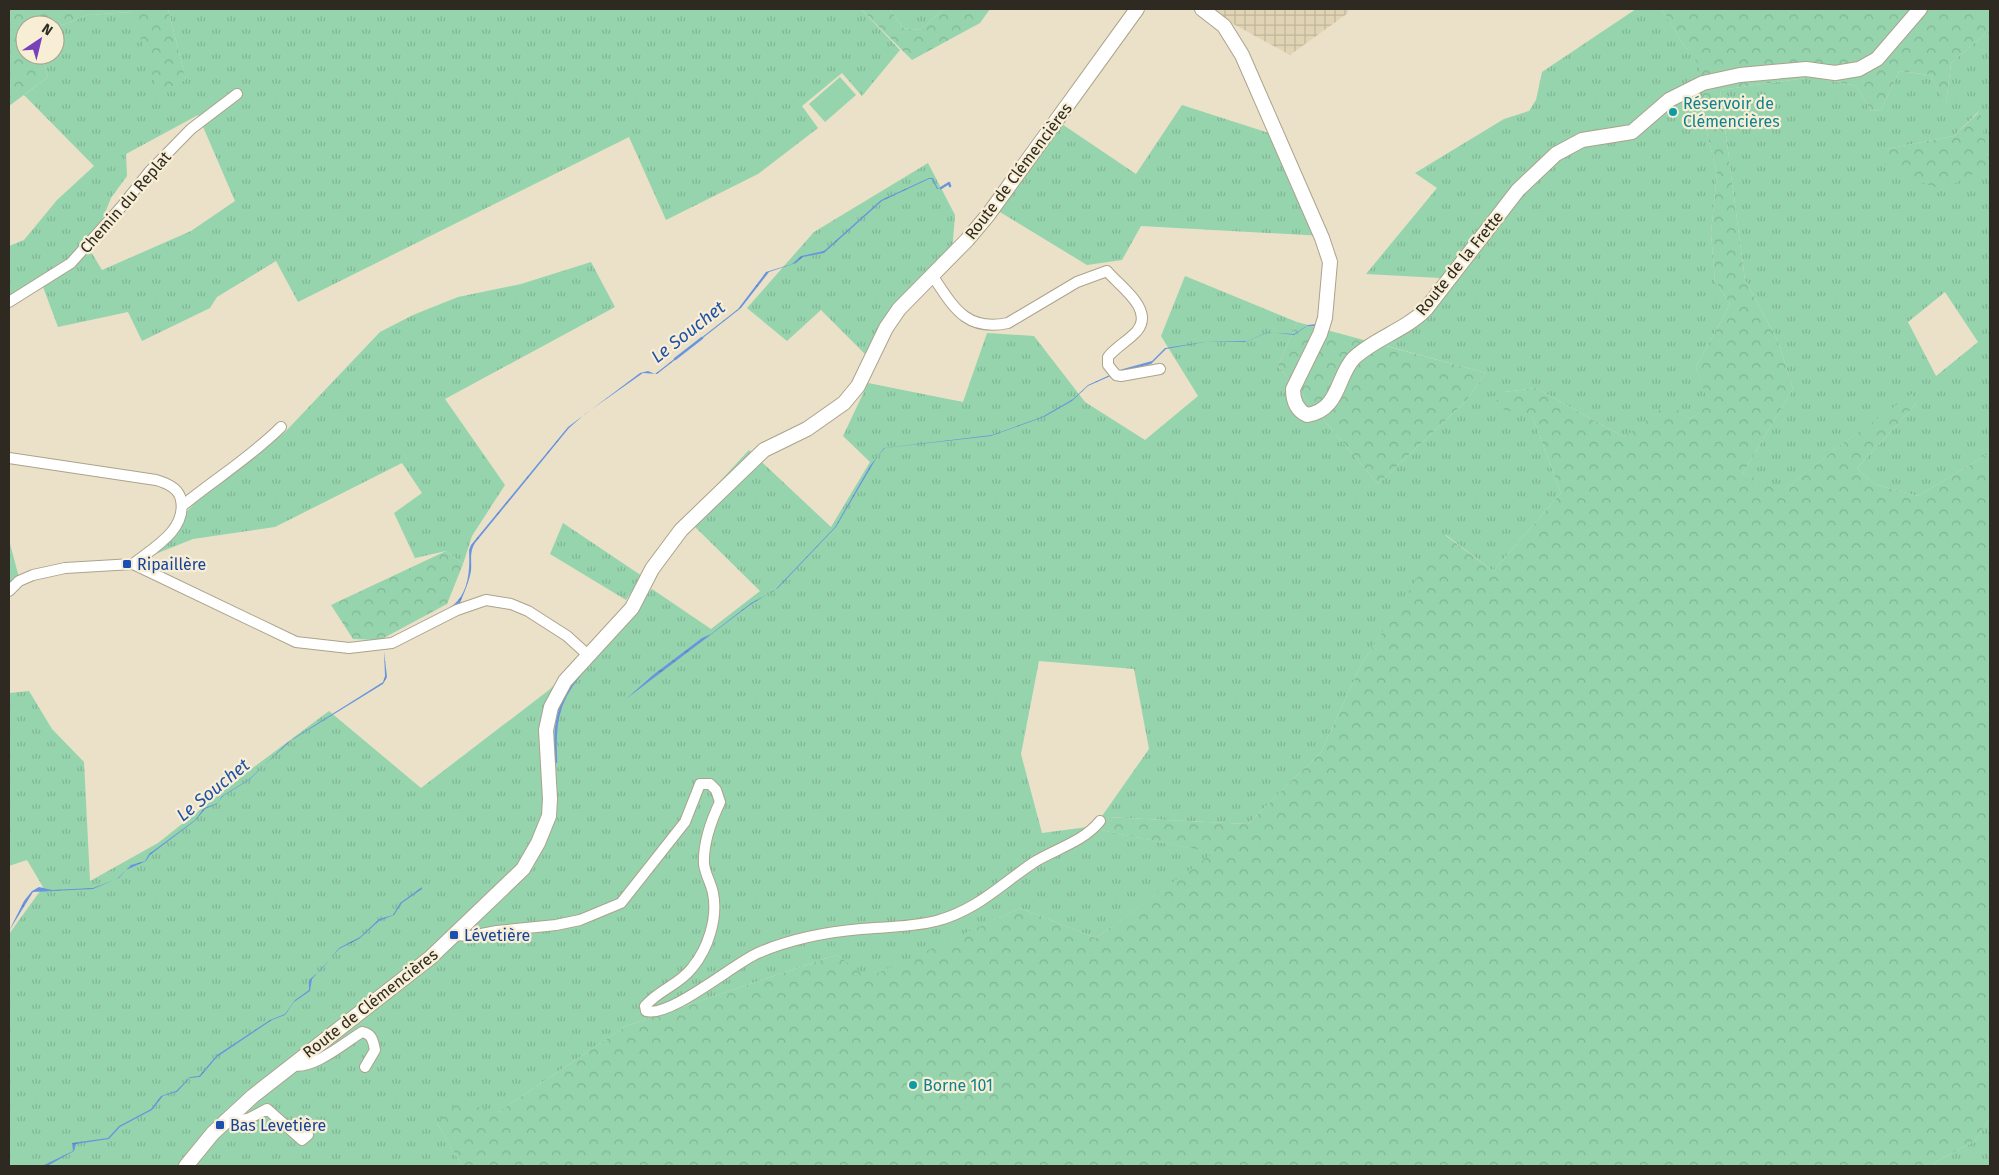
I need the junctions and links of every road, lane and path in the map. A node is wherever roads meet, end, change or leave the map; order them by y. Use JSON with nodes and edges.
{"nodes":[{"id":1,"x":1137,"y":9,"type":"edge"},
{"id":2,"x":1202,"y":9,"type":"edge"},
{"id":3,"x":1920,"y":9,"type":"edge"},
{"id":4,"x":237,"y":94,"type":"dead end"},
{"id":5,"x":932,"y":275,"type":"junction"},
{"id":6,"x":9,"y":302,"type":"edge"},
{"id":7,"x":1160,"y":369,"type":"dead end"},
{"id":8,"x":282,"y":427,"type":"dead end"},
{"id":9,"x":9,"y":458,"type":"edge"},
{"id":10,"x":182,"y":506,"type":"junction"},
{"id":11,"x":133,"y":564,"type":"junction"},
{"id":12,"x":9,"y":591,"type":"edge"},
{"id":13,"x":588,"y":656,"type":"junction"},
{"id":14,"x":1100,"y":821,"type":"dead end"},
{"id":15,"x":469,"y":930,"type":"junction"},
{"id":16,"x":292,"y":1065,"type":"junction"},
{"id":17,"x":365,"y":1067,"type":"dead end"},
{"id":18,"x":228,"y":1118,"type":"junction"},
{"id":19,"x":308,"y":1135,"type":"dead end"},
{"id":20,"x":186,"y":1166,"type":"edge"}],
"edges":[{"from":1,"to":5,"type":"street","name":"Route de Clémencières"},
{"from":2,"to":3,"type":"street","name":"Route de la Frette"},
{"from":4,"to":6,"type":"street","name":"Chemin du Replat"},
{"from":5,"to":7,"type":"street"},
{"from":5,"to":13,"type":"street","name":"Route de Clémencières"},
{"from":8,"to":10,"type":"street"},
{"from":9,"to":10,"type":"street"},
{"from":10,"to":11,"type":"street"},
{"from":11,"to":12,"type":"street"},
{"from":11,"to":13,"type":"street"},
{"from":13,"to":15,"type":"street","name":"Route de Clémencières"},
{"from":14,"to":15,"type":"street"},
{"from":15,"to":16,"type":"street","name":"Route de Clémencières"},
{"from":16,"to":17,"type":"street"},
{"from":16,"to":18,"type":"street","name":"Route de Clémencières"},
{"from":18,"to":19,"type":"street"},
{"from":18,"to":20,"type":"street","name":"Route de Clémencières"}]}
